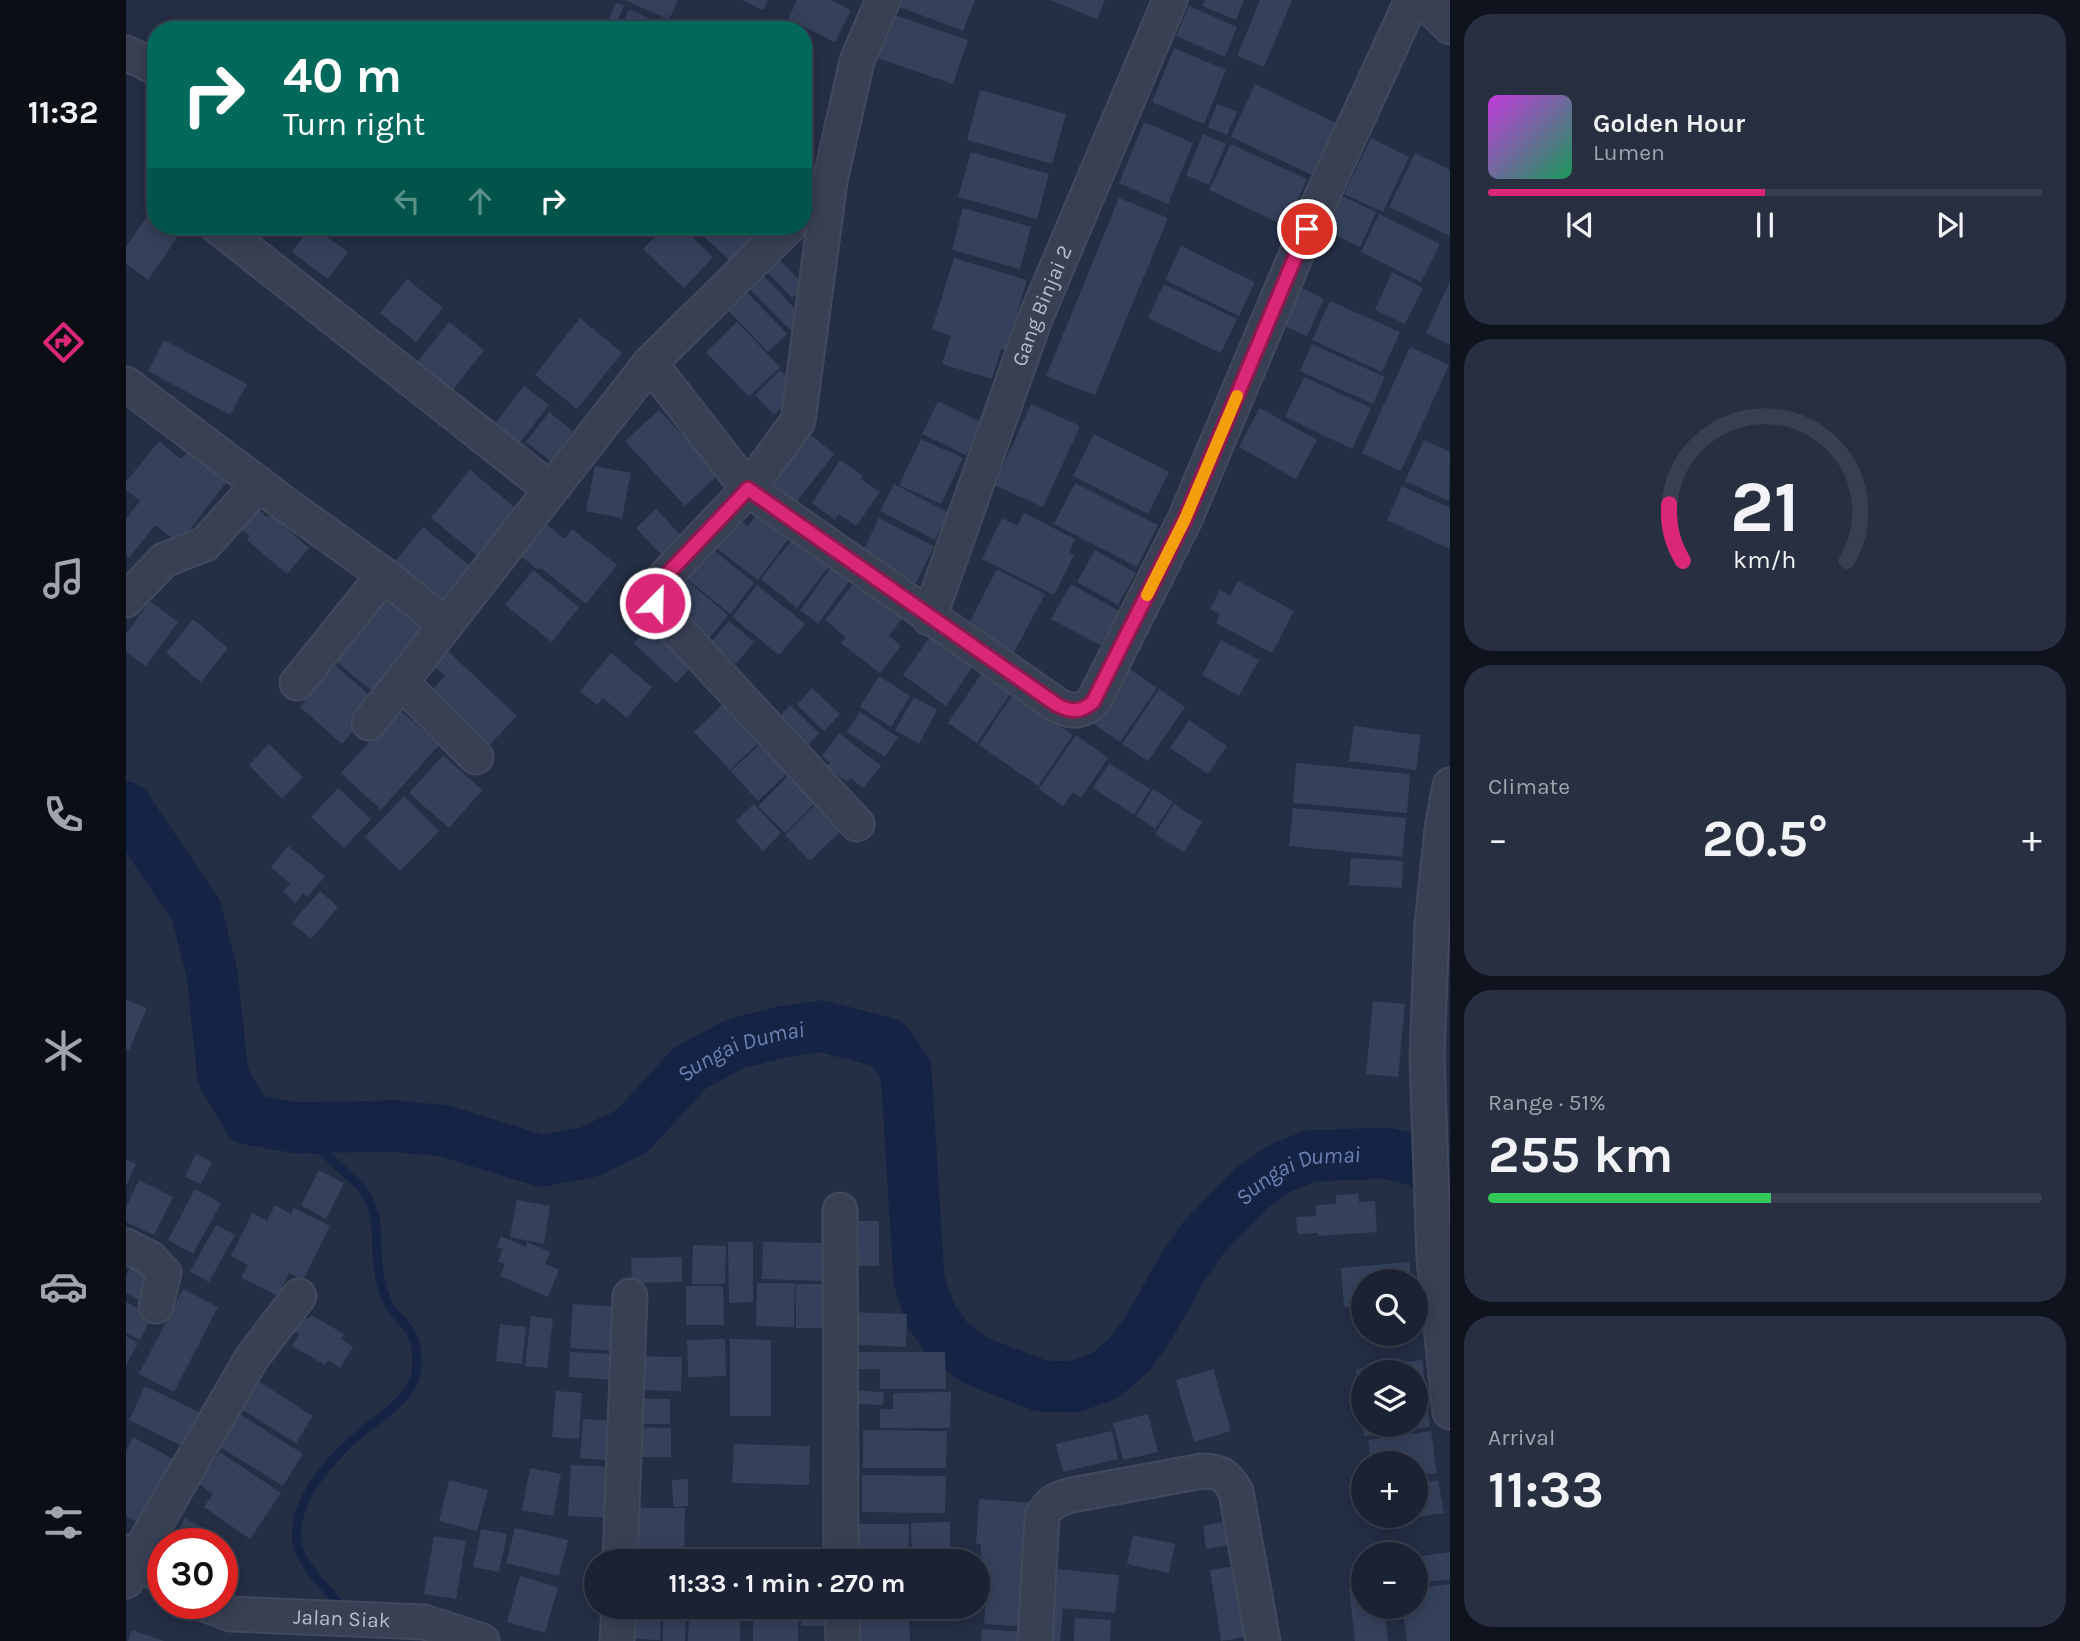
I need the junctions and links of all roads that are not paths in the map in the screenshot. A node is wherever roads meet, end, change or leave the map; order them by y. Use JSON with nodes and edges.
{"nodes":[{"id":1,"x":883,"y":0,"type":"edge"},
{"id":2,"x":1170,"y":0,"type":"edge"},
{"id":3,"x":1412,"y":0,"type":"edge"},
{"id":4,"x":1423,"y":0,"type":"edge"},
{"id":5,"x":1450,"y":27,"type":"edge"},
{"id":6,"x":126,"y":53,"type":"edge"},
{"id":7,"x":147,"y":63,"type":"edge"},
{"id":8,"x":830,"y":181,"type":"junction"},
{"id":9,"x":812,"y":200,"type":"edge"},
{"id":10,"x":229,"y":235,"type":"edge"},
{"id":11,"x":780,"y":235,"type":"edge"},
{"id":12,"x":650,"y":363,"type":"junction"},
{"id":13,"x":126,"y":384,"type":"edge"},
{"id":14,"x":259,"y":484,"type":"junction"},
{"id":15,"x":550,"y":489,"type":"junction"},
{"id":16,"x":748,"y":489,"type":"junction"},
{"id":17,"x":384,"y":575,"type":"junction"},
{"id":18,"x":126,"y":600,"type":"edge"},
{"id":19,"x":929,"y":618,"type":"junction"},
{"id":20,"x":446,"y":625,"type":"junction"},
{"id":21,"x":401,"y":682,"type":"junction"},
{"id":22,"x":297,"y":683,"type":"dead end"},
{"id":23,"x":369,"y":723,"type":"dead end"},
{"id":24,"x":477,"y":757,"type":"dead end"},
{"id":25,"x":1450,"y":785,"type":"edge"},
{"id":26,"x":858,"y":824,"type":"dead end"},
{"id":27,"x":1441,"y":969,"type":"edge"},
{"id":28,"x":840,"y":1210,"type":"dead end"},
{"id":29,"x":126,"y":1246,"type":"edge"},
{"id":30,"x":299,"y":1296,"type":"dead end"},
{"id":31,"x":630,"y":1296,"type":"dead end"},
{"id":32,"x":156,"y":1306,"type":"dead end"},
{"id":33,"x":1450,"y":1412,"type":"edge"},
{"id":34,"x":620,"y":1549,"type":"edge"},
{"id":35,"x":841,"y":1549,"type":"edge"},
{"id":36,"x":129,"y":1564,"type":"edge"},
{"id":37,"x":147,"y":1571,"type":"edge"},
{"id":38,"x":238,"y":1614,"type":"edge"},
{"id":39,"x":618,"y":1619,"type":"edge"},
{"id":40,"x":842,"y":1619,"type":"edge"},
{"id":41,"x":482,"y":1641,"type":"edge"},
{"id":42,"x":617,"y":1641,"type":"edge"},
{"id":43,"x":843,"y":1641,"type":"edge"},
{"id":44,"x":1034,"y":1641,"type":"edge"},
{"id":45,"x":1263,"y":1641,"type":"edge"}],
"edges":[{"from":1,"to":8,"type":"street"},
{"from":2,"to":19,"type":"street","name":"Gang Binjai 2"},
{"from":3,"to":19,"type":"street"},
{"from":4,"to":5,"type":"street"},
{"from":6,"to":7,"type":"street"},
{"from":8,"to":9,"type":"street"},
{"from":8,"to":16,"type":"street"},
{"from":10,"to":15,"type":"street"},
{"from":11,"to":12,"type":"street"},
{"from":12,"to":15,"type":"street"},
{"from":12,"to":16,"type":"street"},
{"from":13,"to":14,"type":"street"},
{"from":14,"to":17,"type":"street"},
{"from":14,"to":18,"type":"street"},
{"from":15,"to":20,"type":"street"},
{"from":16,"to":19,"type":"street"},
{"from":16,"to":26,"type":"street"},
{"from":17,"to":20,"type":"street"},
{"from":17,"to":22,"type":"street"},
{"from":20,"to":21,"type":"street"},
{"from":21,"to":23,"type":"street"},
{"from":21,"to":24,"type":"street"},
{"from":25,"to":27,"type":"street"},
{"from":27,"to":33,"type":"street"},
{"from":28,"to":35,"type":"street"},
{"from":29,"to":32,"type":"street"},
{"from":30,"to":36,"type":"street"},
{"from":31,"to":34,"type":"street"},
{"from":36,"to":37,"type":"street"},
{"from":38,"to":41,"type":"street","name":"Jalan Siak"},
{"from":39,"to":42,"type":"street"},
{"from":40,"to":43,"type":"street"},
{"from":44,"to":45,"type":"street"}]}
